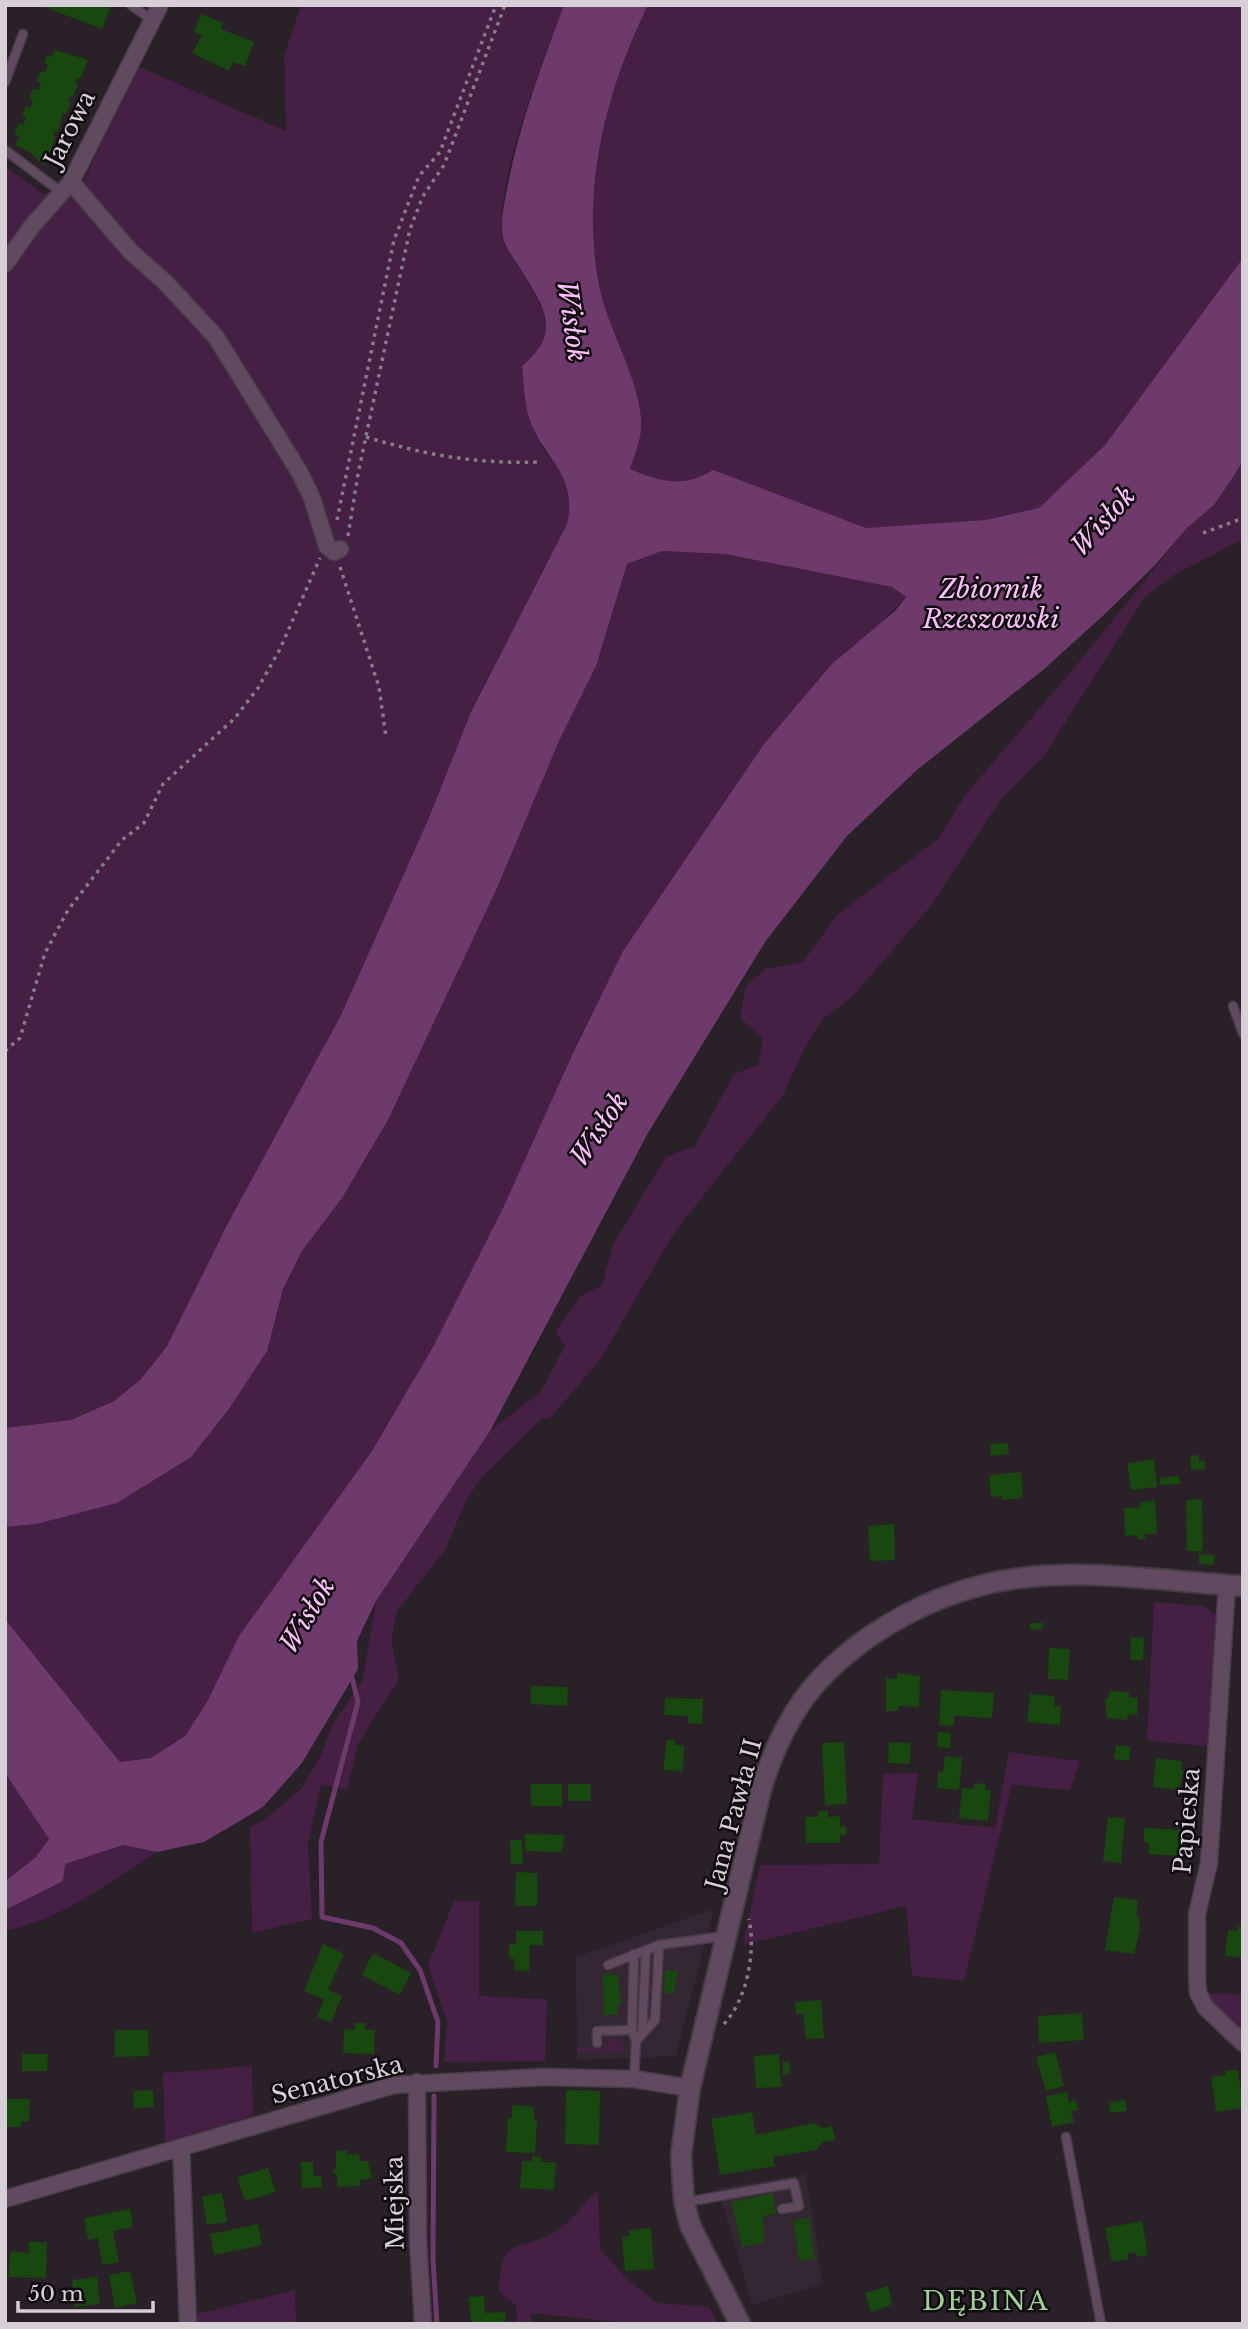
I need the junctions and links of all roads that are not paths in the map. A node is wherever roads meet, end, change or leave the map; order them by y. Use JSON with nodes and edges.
{"nodes":[{"id":1,"x":131,"y":5,"type":"edge"},
{"id":2,"x":156,"y":12,"type":"edge"},
{"id":3,"x":23,"y":34,"type":"dead end"},
{"id":4,"x":5,"y":82,"type":"edge"},
{"id":5,"x":5,"y":150,"type":"edge"},
{"id":6,"x":66,"y":187,"type":"junction"},
{"id":7,"x":5,"y":264,"type":"edge"},
{"id":8,"x":333,"y":549,"type":"road end"},
{"id":9,"x":1233,"y":1006,"type":"dead end"},
{"id":10,"x":1243,"y":1034,"type":"edge"},
{"id":11,"x":1235,"y":1585,"type":"edge"},
{"id":12,"x":728,"y":1935,"type":"junction"},
{"id":13,"x":659,"y":1945,"type":"junction"},
{"id":14,"x":646,"y":1950,"type":"junction"},
{"id":15,"x":634,"y":1954,"type":"junction"},
{"id":16,"x":608,"y":1965,"type":"dead end"},
{"id":17,"x":632,"y":2030,"type":"junction"},
{"id":18,"x":639,"y":2038,"type":"junction"},
{"id":19,"x":597,"y":2043,"type":"dead end"},
{"id":20,"x":1243,"y":2043,"type":"edge"},
{"id":21,"x":634,"y":2079,"type":"junction"},
{"id":22,"x":417,"y":2082,"type":"junction"},
{"id":23,"x":690,"y":2088,"type":"junction"},
{"id":24,"x":1066,"y":2137,"type":"dead end"},
{"id":25,"x":181,"y":2147,"type":"junction"},
{"id":26,"x":5,"y":2199,"type":"edge"},
{"id":27,"x":684,"y":2202,"type":"junction"},
{"id":28,"x":782,"y":2208,"type":"dead end"},
{"id":29,"x":188,"y":2324,"type":"edge"},
{"id":30,"x":423,"y":2324,"type":"edge"},
{"id":31,"x":740,"y":2324,"type":"edge"},
{"id":32,"x":1101,"y":2324,"type":"edge"}],
"edges":[{"from":1,"to":2,"type":"lane"},
{"from":2,"to":6,"type":"street","name":"Jarowa"},
{"from":3,"to":4,"type":"lane"},
{"from":5,"to":6,"type":"lane"},
{"from":6,"to":7,"type":"street","name":"Jarowa"},
{"from":6,"to":8,"type":"street"},
{"from":9,"to":10,"type":"lane"},
{"from":11,"to":12,"type":"street","name":"Jana Pawła II"},
{"from":11,"to":20,"type":"street","name":"Papieska"},
{"from":12,"to":13,"type":"lane"},
{"from":12,"to":23,"type":"street","name":"Jana Pawła II"},
{"from":13,"to":14,"type":"lane"},
{"from":13,"to":18,"type":"lane"},
{"from":14,"to":15,"type":"lane"},
{"from":14,"to":18,"type":"lane"},
{"from":15,"to":16,"type":"lane"},
{"from":15,"to":17,"type":"lane"},
{"from":17,"to":18,"type":"lane"},
{"from":17,"to":19,"type":"lane"},
{"from":18,"to":21,"type":"lane"},
{"from":21,"to":22,"type":"street","name":"Senatorska"},
{"from":21,"to":23,"type":"street","name":"Senatorska"},
{"from":22,"to":25,"type":"street","name":"Senatorska"},
{"from":22,"to":30,"type":"street","name":"Miejska"},
{"from":23,"to":27,"type":"street","name":"Jana Pawła II"},
{"from":24,"to":32,"type":"lane"},
{"from":25,"to":26,"type":"street","name":"Senatorska"},
{"from":25,"to":29,"type":"street"},
{"from":27,"to":28,"type":"lane"},
{"from":27,"to":31,"type":"street","name":"Jana Pawła II"}]}
